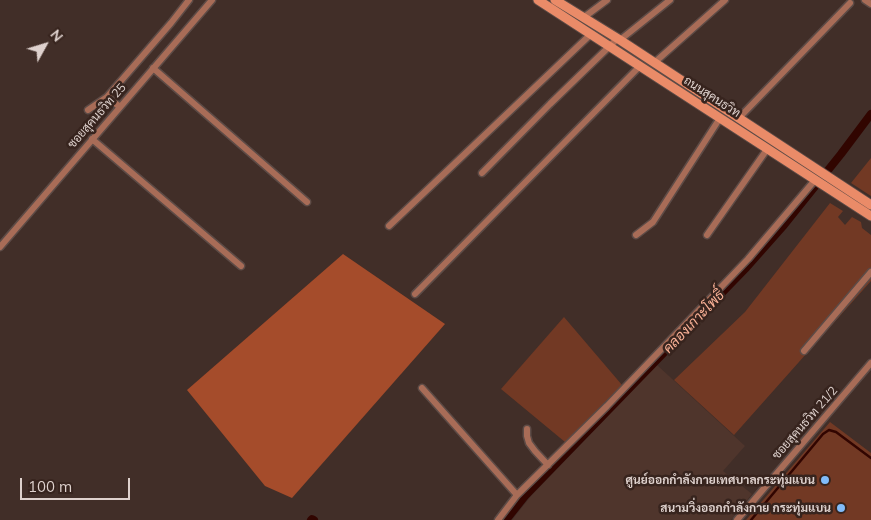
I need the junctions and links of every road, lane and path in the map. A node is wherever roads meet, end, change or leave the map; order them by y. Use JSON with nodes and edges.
{"nodes":[{"id":1,"x":189,"y":0,"type":"edge"},
{"id":2,"x":212,"y":0,"type":"edge"},
{"id":3,"x":538,"y":0,"type":"edge"},
{"id":4,"x":555,"y":0,"type":"edge"},
{"id":5,"x":607,"y":0,"type":"edge"},
{"id":6,"x":670,"y":0,"type":"edge"},
{"id":7,"x":725,"y":0,"type":"edge"},
{"id":8,"x":865,"y":0,"type":"edge"},
{"id":9,"x":850,"y":3,"type":"dead end"},
{"id":10,"x":871,"y":4,"type":"edge"},
{"id":11,"x":583,"y":18,"type":"junction"},
{"id":12,"x":591,"y":34,"type":"junction"},
{"id":13,"x":618,"y":39,"type":"junction"},
{"id":14,"x":609,"y":46,"type":"junction"},
{"id":15,"x":654,"y":63,"type":"junction"},
{"id":16,"x":640,"y":66,"type":"junction"},
{"id":17,"x":154,"y":68,"type":"junction"},
{"id":18,"x":107,"y":97,"type":"junction"},
{"id":19,"x":120,"y":107,"type":"junction"},
{"id":20,"x":88,"y":110,"type":"dead end"},
{"id":21,"x":720,"y":118,"type":"junction"},
{"id":22,"x":738,"y":119,"type":"junction"},
{"id":23,"x":92,"y":139,"type":"junction"},
{"id":24,"x":768,"y":148,"type":"junction"},
{"id":25,"x":482,"y":173,"type":"dead end"},
{"id":26,"x":816,"y":180,"type":"junction"},
{"id":27,"x":307,"y":202,"type":"dead end"},
{"id":28,"x":871,"y":205,"type":"edge"},
{"id":29,"x":871,"y":216,"type":"edge"},
{"id":30,"x":389,"y":226,"type":"dead end"},
{"id":31,"x":636,"y":235,"type":"dead end"},
{"id":32,"x":708,"y":235,"type":"dead end"},
{"id":33,"x":0,"y":247,"type":"edge"},
{"id":34,"x":240,"y":266,"type":"dead end"},
{"id":35,"x":871,"y":272,"type":"edge"},
{"id":36,"x":415,"y":294,"type":"dead end"},
{"id":37,"x":804,"y":351,"type":"dead end"},
{"id":38,"x":871,"y":363,"type":"edge"},
{"id":39,"x":422,"y":388,"type":"dead end"},
{"id":40,"x":526,"y":429,"type":"dead end"},
{"id":41,"x":548,"y":465,"type":"junction"},
{"id":42,"x":517,"y":495,"type":"junction"},
{"id":43,"x":498,"y":520,"type":"edge"},
{"id":44,"x":737,"y":520,"type":"edge"}],
"edges":[{"from":1,"to":18,"type":"street"},
{"from":2,"to":17,"type":"street","name":"ซอยสุคนธวิท 25"},
{"from":3,"to":12,"type":"main road","name":"ถนนสุคนธวิท"},
{"from":4,"to":11,"type":"main road","name":"ถนนสุคนธวิท"},
{"from":5,"to":11,"type":"street"},
{"from":6,"to":13,"type":"street"},
{"from":7,"to":15,"type":"street"},
{"from":8,"to":10,"type":"street"},
{"from":9,"to":22,"type":"street"},
{"from":11,"to":13,"type":"main road","name":"ถนนสุคนธวิท"},
{"from":12,"to":14,"type":"main road","name":"ถนนสุคนธวิท"},
{"from":12,"to":30,"type":"street"},
{"from":13,"to":14,"type":"street"},
{"from":13,"to":15,"type":"main road","name":"ถนนสุคนธวิท"},
{"from":14,"to":16,"type":"main road","name":"ถนนสุคนธวิท"},
{"from":14,"to":25,"type":"street"},
{"from":15,"to":22,"type":"main road","name":"ถนนสุคนธวิท"},
{"from":16,"to":21,"type":"main road","name":"ถนนสุคนธวิท"},
{"from":16,"to":36,"type":"street"},
{"from":17,"to":19,"type":"street","name":"ซอยสุคนธวิท 25"},
{"from":17,"to":27,"type":"street"},
{"from":18,"to":19,"type":"street"},
{"from":18,"to":20,"type":"street"},
{"from":19,"to":23,"type":"street","name":"ซอยสุคนธวิท 25"},
{"from":21,"to":24,"type":"main road","name":"ถนนสุคนธวิท"},
{"from":21,"to":31,"type":"street"},
{"from":22,"to":28,"type":"main road","name":"ถนนสุคนธวิท"},
{"from":23,"to":33,"type":"street","name":"ซอยสุคนธวิท 25"},
{"from":23,"to":34,"type":"street"},
{"from":24,"to":26,"type":"main road","name":"ถนนสุคนธวิท"},
{"from":24,"to":32,"type":"street"},
{"from":26,"to":29,"type":"main road","name":"ถนนสุคนธวิท"},
{"from":26,"to":41,"type":"street"},
{"from":35,"to":37,"type":"street"},
{"from":38,"to":44,"type":"street","name":"ซอยสุคนธวิท 21/2"},
{"from":39,"to":42,"type":"street"},
{"from":40,"to":41,"type":"street"},
{"from":41,"to":42,"type":"street"},
{"from":42,"to":43,"type":"street"}]}
